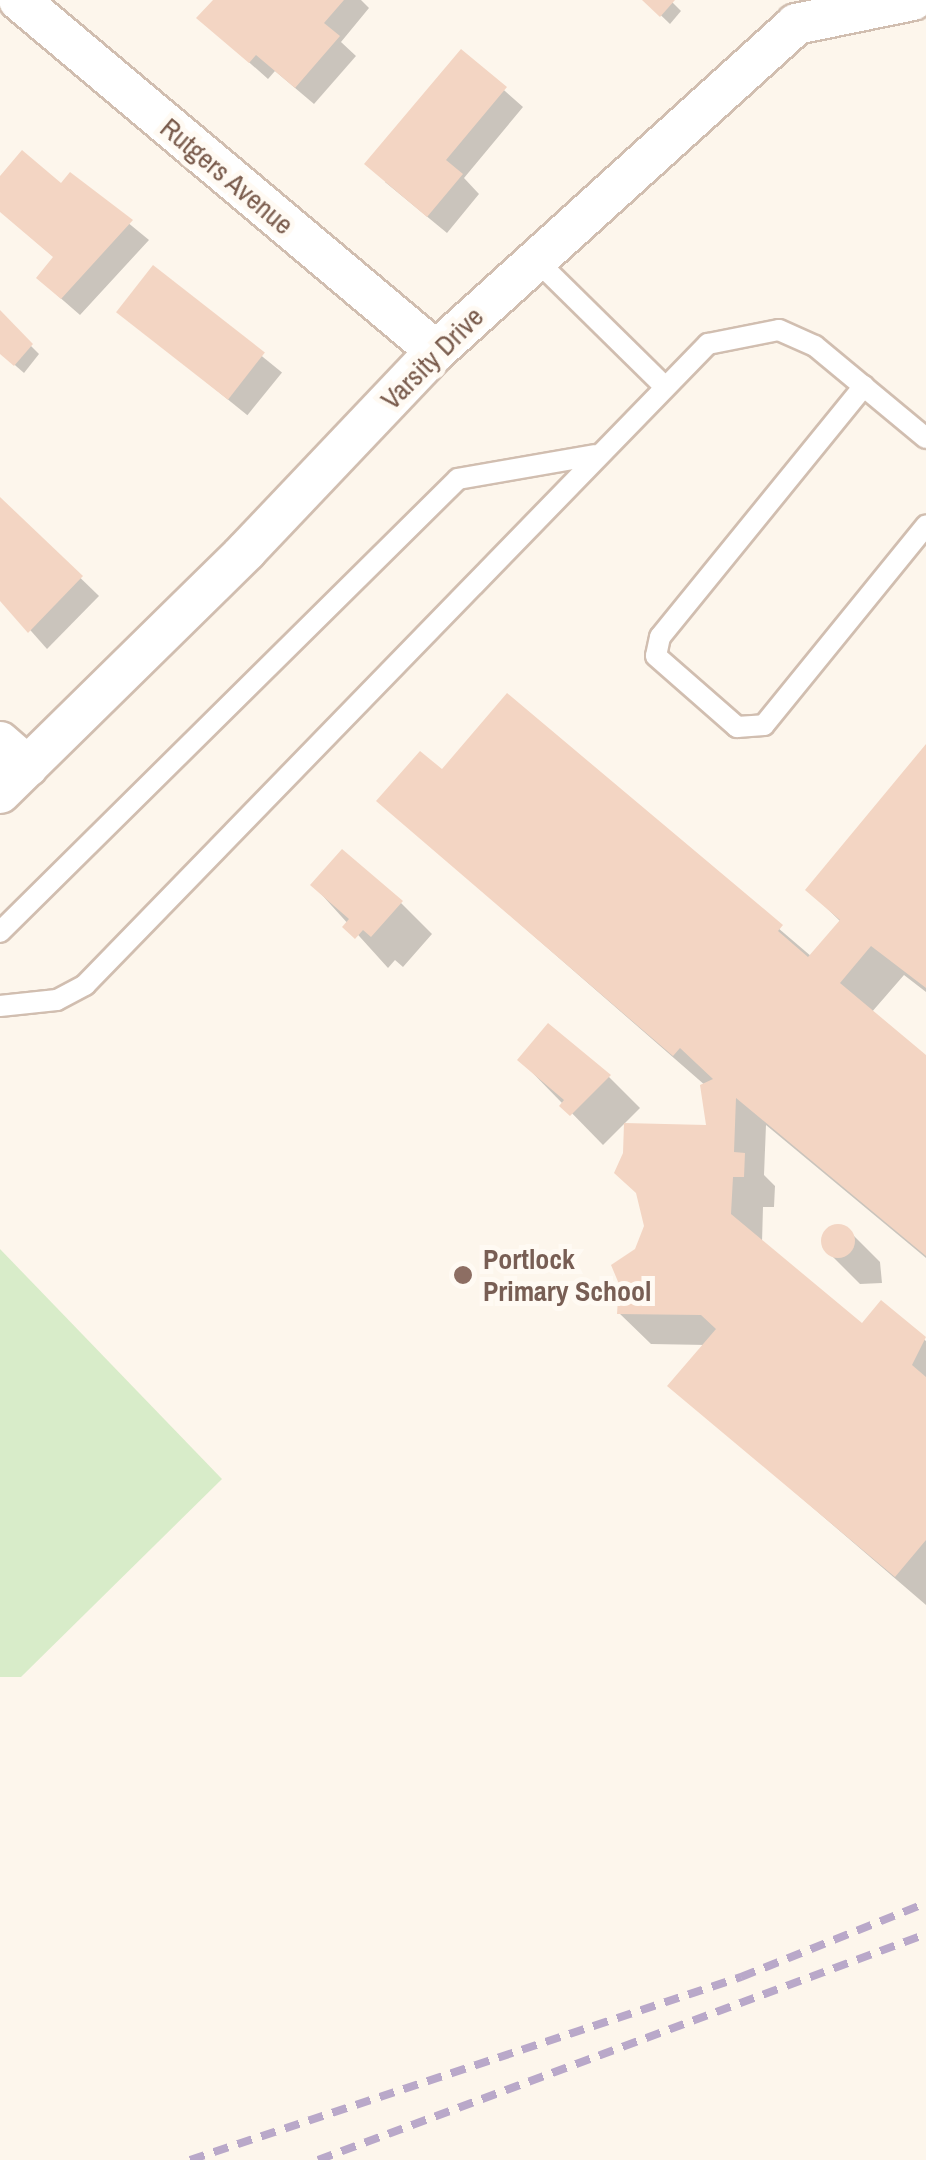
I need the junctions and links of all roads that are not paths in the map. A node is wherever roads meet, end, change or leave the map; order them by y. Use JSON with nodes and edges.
{"nodes":[{"id":1,"x":19,"y":0,"type":"edge"},
{"id":2,"x":913,"y":0,"type":"edge"},
{"id":3,"x":536,"y":260,"type":"junction"},
{"id":4,"x":436,"y":351,"type":"junction"},
{"id":5,"x":662,"y":384,"type":"junction"},
{"id":6,"x":864,"y":386,"type":"junction"},
{"id":7,"x":926,"y":438,"type":"edge"},
{"id":8,"x":595,"y":455,"type":"junction"},
{"id":9,"x":926,"y":526,"type":"edge"},
{"id":10,"x":9,"y":767,"type":"edge"},
{"id":11,"x":0,"y":932,"type":"edge"},
{"id":12,"x":0,"y":1006,"type":"edge"}],
"edges":[{"from":1,"to":4,"type":"street","name":"Rutgers Avenue"},
{"from":2,"to":3,"type":"street","name":"Varsity Drive"},
{"from":3,"to":4,"type":"street","name":"Varsity Drive"},
{"from":3,"to":5,"type":"lane"},
{"from":4,"to":10,"type":"street","name":"Varsity Drive"},
{"from":5,"to":6,"type":"lane"},
{"from":5,"to":8,"type":"lane"},
{"from":6,"to":7,"type":"lane"},
{"from":6,"to":9,"type":"lane"},
{"from":8,"to":11,"type":"lane"},
{"from":8,"to":12,"type":"lane"}]}
